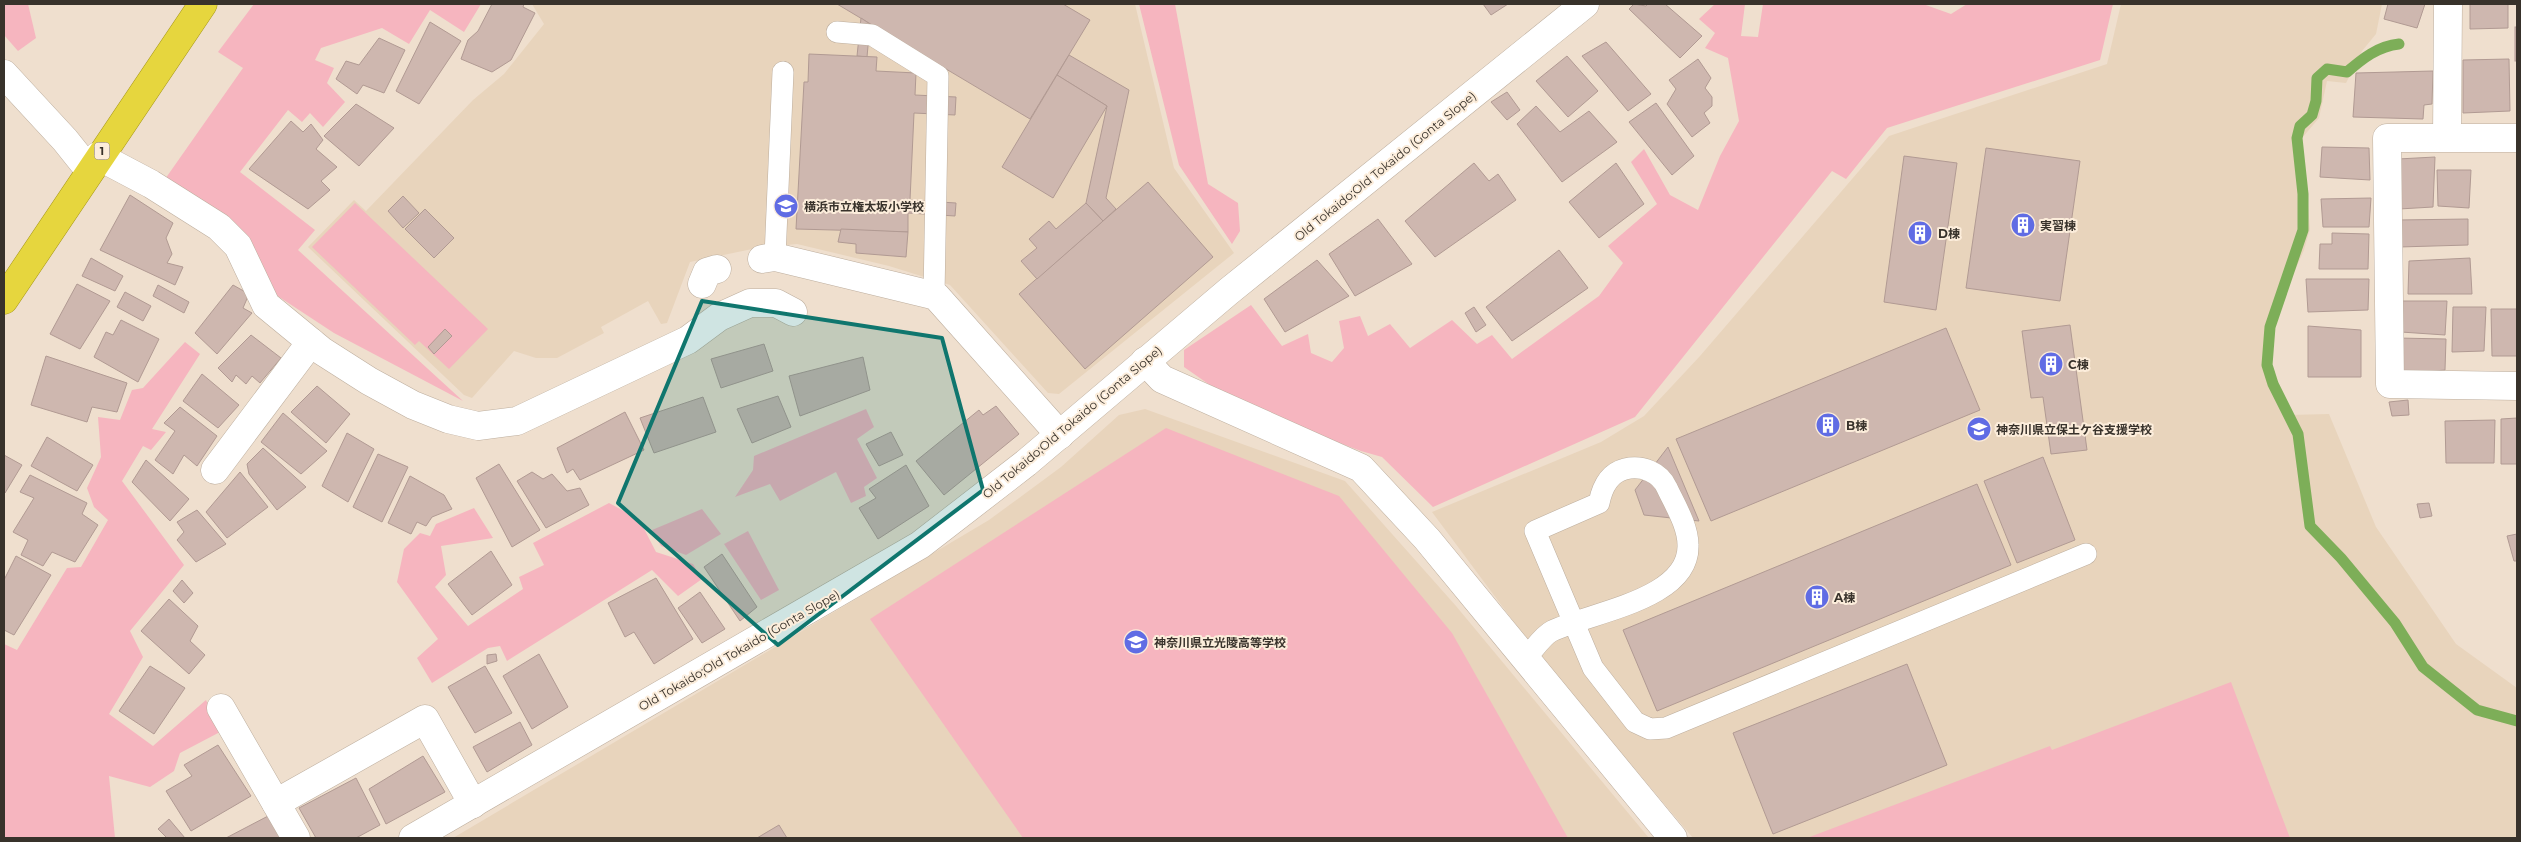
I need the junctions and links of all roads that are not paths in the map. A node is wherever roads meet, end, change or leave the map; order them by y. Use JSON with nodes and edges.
{"nodes":[{"id":1,"x":203,"y":4,"type":"edge"},
{"id":2,"x":1585,"y":4,"type":"edge"},
{"id":3,"x":2448,"y":4,"type":"edge"},
{"id":4,"x":837,"y":32,"type":"dead end"},
{"id":5,"x":783,"y":72,"type":"dead end"},
{"id":6,"x":4,"y":74,"type":"edge"},
{"id":7,"x":2446,"y":137,"type":"junction"},
{"id":8,"x":2517,"y":138,"type":"edge"},
{"id":9,"x":94,"y":163,"type":"junction"},
{"id":10,"x":768,"y":258,"type":"joint"},
{"id":11,"x":934,"y":295,"type":"junction"},
{"id":12,"x":4,"y":300,"type":"edge"},
{"id":13,"x":793,"y":312,"type":"dead end"},
{"id":14,"x":310,"y":342,"type":"junction"},
{"id":15,"x":1144,"y":360,"type":"junction"},
{"id":16,"x":2517,"y":386,"type":"edge"},
{"id":17,"x":1060,"y":435,"type":"junction"},
{"id":18,"x":215,"y":470,"type":"dead end"},
{"id":19,"x":2086,"y":554,"type":"dead end"},
{"id":20,"x":1574,"y":623,"type":"junction"},
{"id":21,"x":1525,"y":659,"type":"junction"},
{"id":22,"x":221,"y":708,"type":"dead end"},
{"id":23,"x":276,"y":803,"type":"junction"},
{"id":24,"x":473,"y":804,"type":"junction"},
{"id":25,"x":296,"y":838,"type":"edge"},
{"id":26,"x":412,"y":838,"type":"edge"},
{"id":27,"x":1673,"y":838,"type":"edge"}],
"edges":[{"from":1,"to":9,"type":"highway","number":"1"},
{"from":2,"to":15,"type":"street","name":"Old Tokaido;Old Tokaido (Gonta Slope)"},
{"from":3,"to":7,"type":"street"},
{"from":4,"to":11,"type":"lane"},
{"from":5,"to":10,"type":"lane"},
{"from":6,"to":9,"type":"street"},
{"from":7,"to":8,"type":"street"},
{"from":7,"to":16,"type":"street"},
{"from":9,"to":12,"type":"highway","number":"1"},
{"from":9,"to":14,"type":"street"},
{"from":10,"to":11,"type":"street"},
{"from":11,"to":17,"type":"street"},
{"from":13,"to":14,"type":"street"},
{"from":14,"to":18,"type":"street"},
{"from":15,"to":17,"type":"street","name":"Old Tokaido;Old Tokaido (Gonta Slope)"},
{"from":15,"to":21,"type":"street"},
{"from":17,"to":24,"type":"street","name":"Old Tokaido;Old Tokaido (Gonta Slope)"},
{"from":19,"to":20,"type":"lane"},
{"from":20,"to":20,"type":"lane"},
{"from":20,"to":21,"type":"lane"},
{"from":21,"to":27,"type":"street"},
{"from":22,"to":23,"type":"street"},
{"from":23,"to":24,"type":"street"},
{"from":23,"to":25,"type":"street"},
{"from":24,"to":26,"type":"street","name":"Old Tokaido;Old Tokaido (Gonta Slope)"}]}
